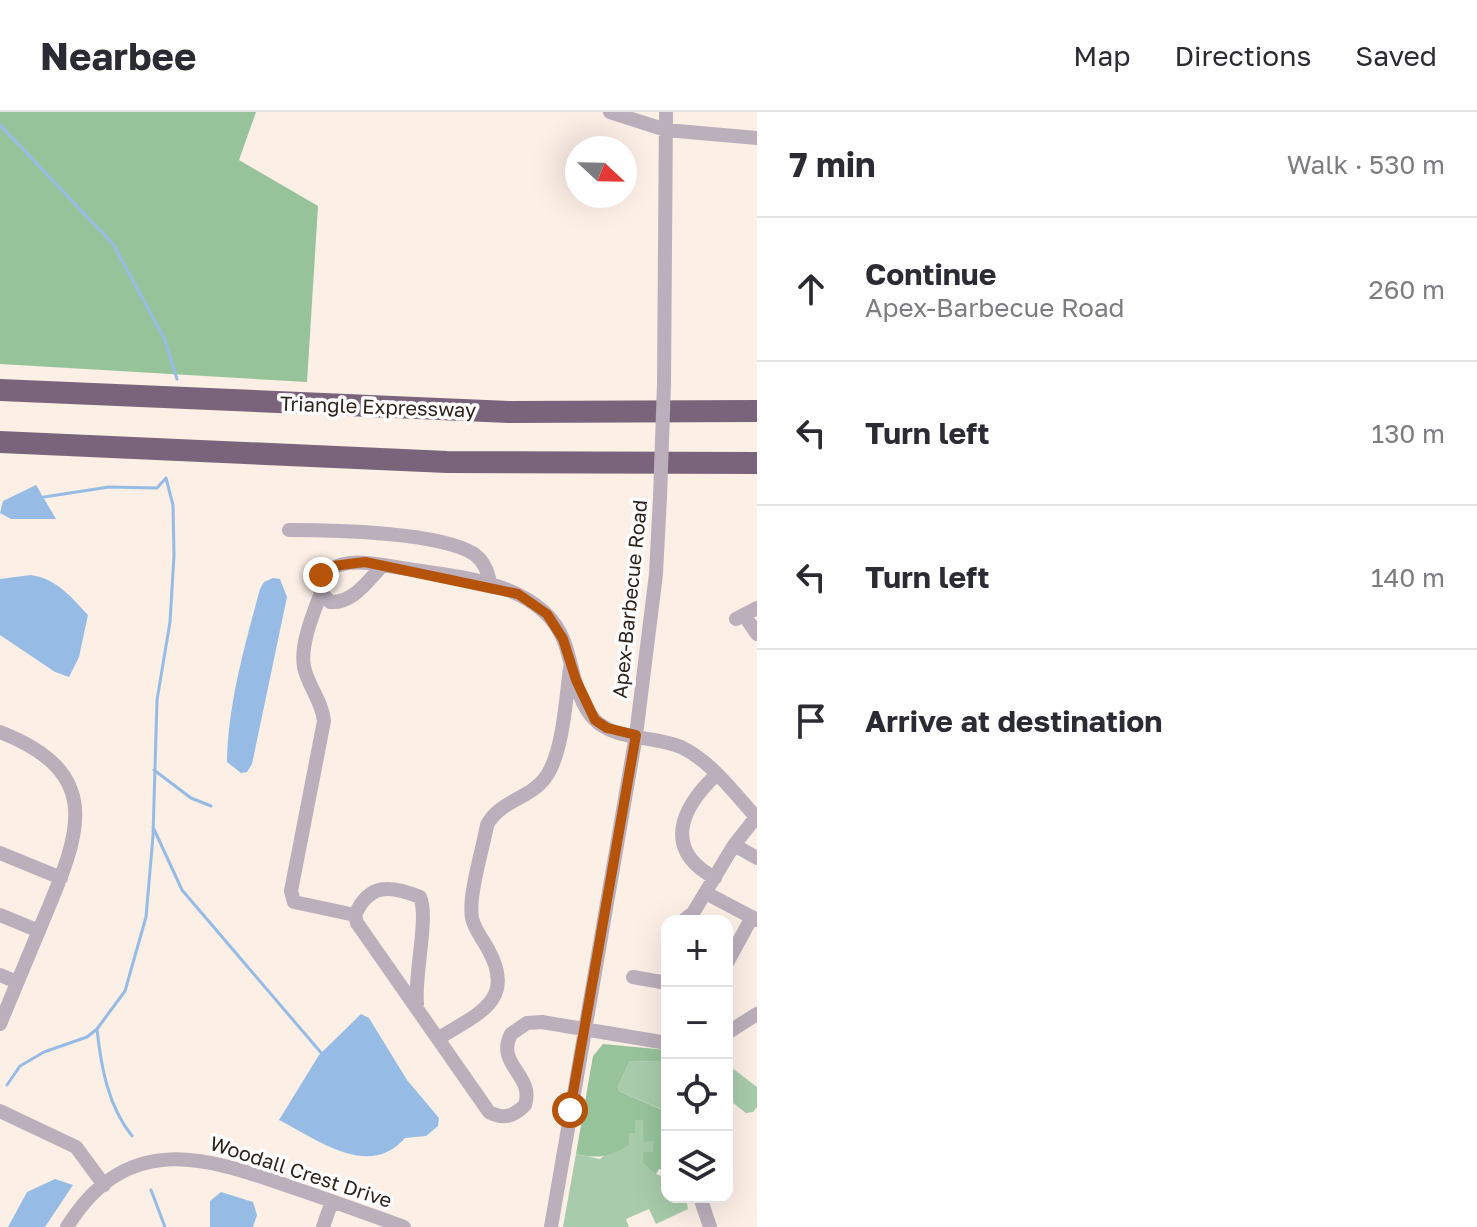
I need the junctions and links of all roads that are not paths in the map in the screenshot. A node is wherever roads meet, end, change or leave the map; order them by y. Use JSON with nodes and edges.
{"nodes":[{"id":1,"x":610,"y":112,"type":"edge"},
{"id":2,"x":666,"y":112,"type":"edge"},
{"id":3,"x":666,"y":130,"type":"junction"},
{"id":4,"x":757,"y":138,"type":"edge"},
{"id":5,"x":0,"y":390,"type":"edge"},
{"id":6,"x":757,"y":411,"type":"edge"},
{"id":7,"x":0,"y":442,"type":"edge"},
{"id":8,"x":757,"y":463,"type":"edge"},
{"id":9,"x":289,"y":530,"type":"dead end"},
{"id":10,"x":383,"y":565,"type":"junction"},
{"id":11,"x":491,"y":586,"type":"junction"},
{"id":12,"x":321,"y":593,"type":"junction"},
{"id":13,"x":746,"y":614,"type":"edge"},
{"id":14,"x":757,"y":634,"type":"edge"},
{"id":15,"x":571,"y":664,"type":"junction"},
{"id":16,"x":0,"y":732,"type":"edge"},
{"id":17,"x":636,"y":735,"type":"junction"},
{"id":18,"x":716,"y":775,"type":"junction"},
{"id":19,"x":756,"y":817,"type":"edge"},
{"id":20,"x":734,"y":845,"type":"junction"},
{"id":21,"x":0,"y":853,"type":"edge"},
{"id":22,"x":757,"y":858,"type":"edge"},
{"id":23,"x":61,"y":878,"type":"junction"},
{"id":24,"x":715,"y":878,"type":"junction"},
{"id":25,"x":706,"y":893,"type":"junction"},
{"id":26,"x":0,"y":915,"type":"edge"},
{"id":27,"x":355,"y":915,"type":"junction"},
{"id":28,"x":690,"y":915,"type":"edge"},
{"id":29,"x":755,"y":919,"type":"edge"},
{"id":30,"x":39,"y":931,"type":"junction"},
{"id":31,"x":733,"y":954,"type":"edge"},
{"id":32,"x":0,"y":975,"type":"edge"},
{"id":33,"x":633,"y":977,"type":"dead end"},
{"id":34,"x":17,"y":982,"type":"junction"},
{"id":35,"x":661,"y":982,"type":"edge"},
{"id":36,"x":417,"y":1004,"type":"junction"},
{"id":37,"x":757,"y":1014,"type":"edge"},
{"id":38,"x":0,"y":1024,"type":"edge"},
{"id":39,"x":584,"y":1029,"type":"junction"},
{"id":40,"x":733,"y":1029,"type":"edge"},
{"id":41,"x":439,"y":1038,"type":"junction"},
{"id":42,"x":661,"y":1042,"type":"edge"},
{"id":43,"x":0,"y":1111,"type":"edge"},
{"id":44,"x":104,"y":1185,"type":"junction"},
{"id":45,"x":332,"y":1201,"type":"junction"},
{"id":46,"x":702,"y":1203,"type":"edge"},
{"id":47,"x":67,"y":1227,"type":"edge"},
{"id":48,"x":323,"y":1227,"type":"edge"},
{"id":49,"x":404,"y":1227,"type":"edge"},
{"id":50,"x":551,"y":1227,"type":"edge"},
{"id":51,"x":710,"y":1227,"type":"edge"}],
"edges":[{"from":1,"to":3,"type":"street"},
{"from":2,"to":3,"type":"street","name":"Apex-Barbecue Road"},
{"from":3,"to":4,"type":"street"},
{"from":3,"to":17,"type":"street","name":"Apex-Barbecue Road","bridge":true},
{"from":5,"to":6,"type":"highway","name":"Triangle Expressway"},
{"from":7,"to":8,"type":"highway"},
{"from":9,"to":11,"type":"street"},
{"from":10,"to":11,"type":"street"},
{"from":10,"to":12,"type":"street"},
{"from":10,"to":12,"type":"street"},
{"from":11,"to":15,"type":"street"},
{"from":12,"to":27,"type":"street"},
{"from":13,"to":14,"type":"street"},
{"from":15,"to":17,"type":"street"},
{"from":15,"to":41,"type":"street"},
{"from":16,"to":23,"type":"street"},
{"from":17,"to":18,"type":"street"},
{"from":17,"to":39,"type":"street","name":"Apex-Barbecue Road"},
{"from":18,"to":19,"type":"street"},
{"from":18,"to":24,"type":"street"},
{"from":19,"to":20,"type":"street"},
{"from":20,"to":22,"type":"street"},
{"from":20,"to":24,"type":"street"},
{"from":21,"to":23,"type":"street"},
{"from":23,"to":30,"type":"street"},
{"from":24,"to":25,"type":"street"},
{"from":25,"to":28,"type":"street"},
{"from":25,"to":29,"type":"street"},
{"from":26,"to":30,"type":"street"},
{"from":27,"to":36,"type":"street"},
{"from":27,"to":36,"type":"street"},
{"from":29,"to":31,"type":"street"},
{"from":30,"to":34,"type":"street"},
{"from":32,"to":34,"type":"street"},
{"from":33,"to":35,"type":"street"},
{"from":34,"to":38,"type":"street"},
{"from":36,"to":41,"type":"street"},
{"from":37,"to":40,"type":"street"},
{"from":39,"to":41,"type":"street"},
{"from":39,"to":42,"type":"street"},
{"from":39,"to":50,"type":"street","name":"Apex-Barbecue Road"},
{"from":43,"to":44,"type":"street"},
{"from":44,"to":45,"type":"street","name":"Woodall Crest Drive"},
{"from":44,"to":47,"type":"street","name":"Woodall Crest Drive"},
{"from":45,"to":48,"type":"street"},
{"from":45,"to":49,"type":"street","name":"Woodall Crest Drive"},
{"from":46,"to":51,"type":"street"}]}
